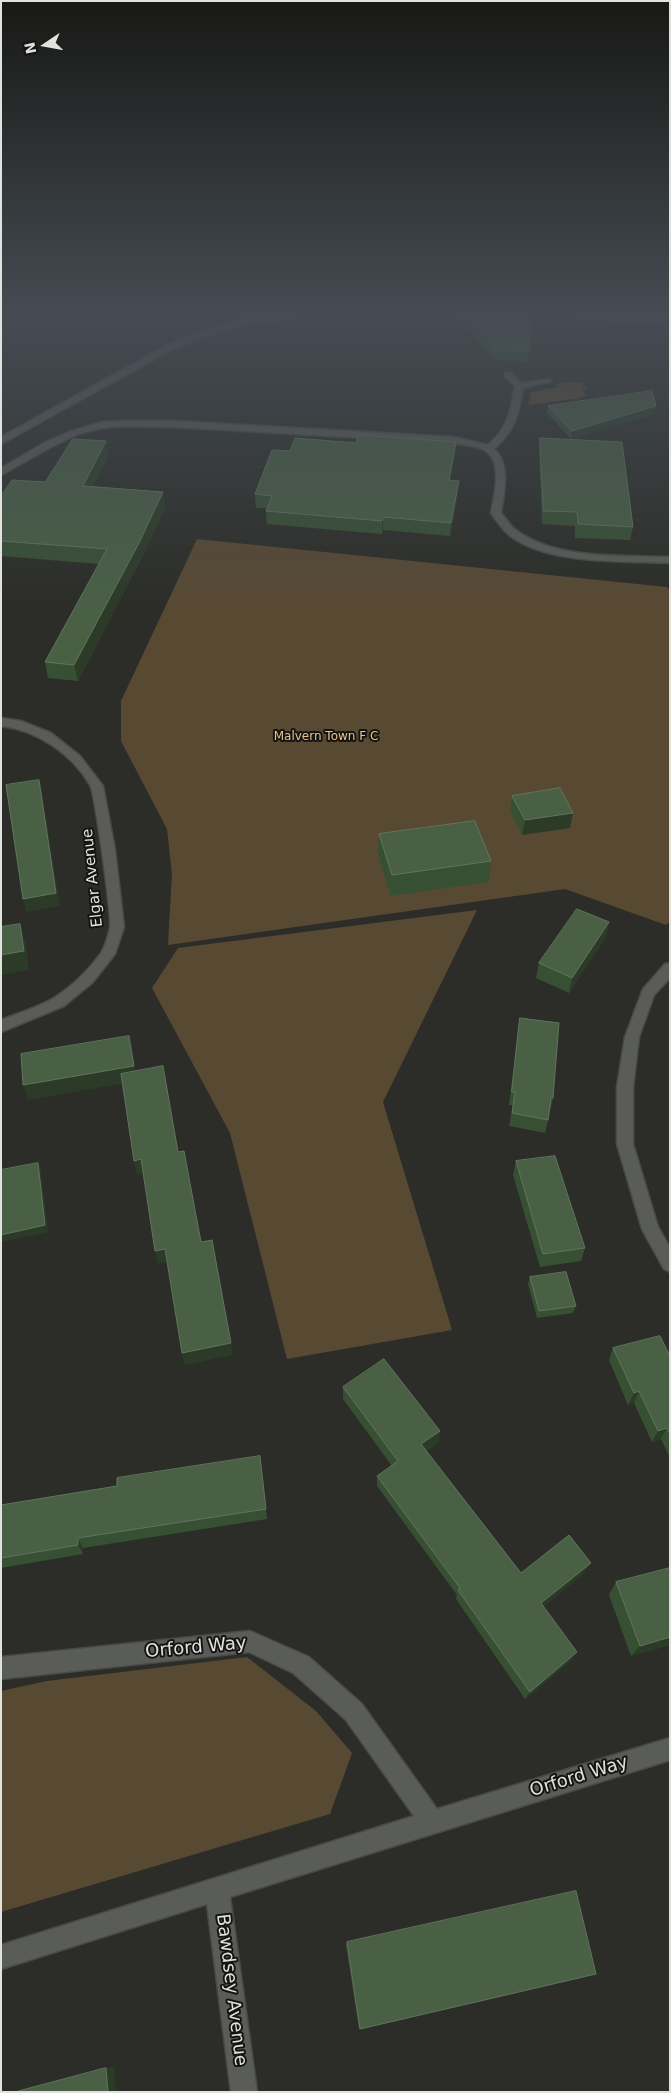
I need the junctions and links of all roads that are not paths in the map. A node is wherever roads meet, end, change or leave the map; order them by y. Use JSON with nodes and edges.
{"nodes":[{"id":1,"x":51,"y":414,"type":"edge"},
{"id":2,"x":514,"y":414,"type":"edge"},
{"id":3,"x":1,"y":441,"type":"edge"},
{"id":4,"x":489,"y":448,"type":"junction"},
{"id":5,"x":1,"y":472,"type":"edge"},
{"id":6,"x":670,"y":560,"type":"edge"},
{"id":7,"x":1,"y":722,"type":"edge"},
{"id":8,"x":670,"y":968,"type":"edge"},
{"id":9,"x":1,"y":1026,"type":"edge"},
{"id":10,"x":670,"y":1264,"type":"edge"},
{"id":11,"x":1,"y":1668,"type":"edge"},
{"id":12,"x":670,"y":1749,"type":"edge"},
{"id":13,"x":432,"y":1822,"type":"junction"},
{"id":14,"x":217,"y":1888,"type":"junction"},
{"id":15,"x":1,"y":1957,"type":"edge"},
{"id":16,"x":244,"y":2092,"type":"edge"}],
"edges":[{"from":1,"to":3,"type":"street"},
{"from":2,"to":4,"type":"street"},
{"from":4,"to":5,"type":"street"},
{"from":4,"to":6,"type":"street"},
{"from":7,"to":9,"type":"street","name":"Elgar Avenue"},
{"from":8,"to":10,"type":"street"},
{"from":11,"to":13,"type":"street","name":"Orford Way"},
{"from":12,"to":13,"type":"street","name":"Orford Way"},
{"from":13,"to":14,"type":"street","name":"Orford Way"},
{"from":14,"to":15,"type":"street","name":"Orford Way"},
{"from":14,"to":16,"type":"street","name":"Bawdsey Avenue"}]}
